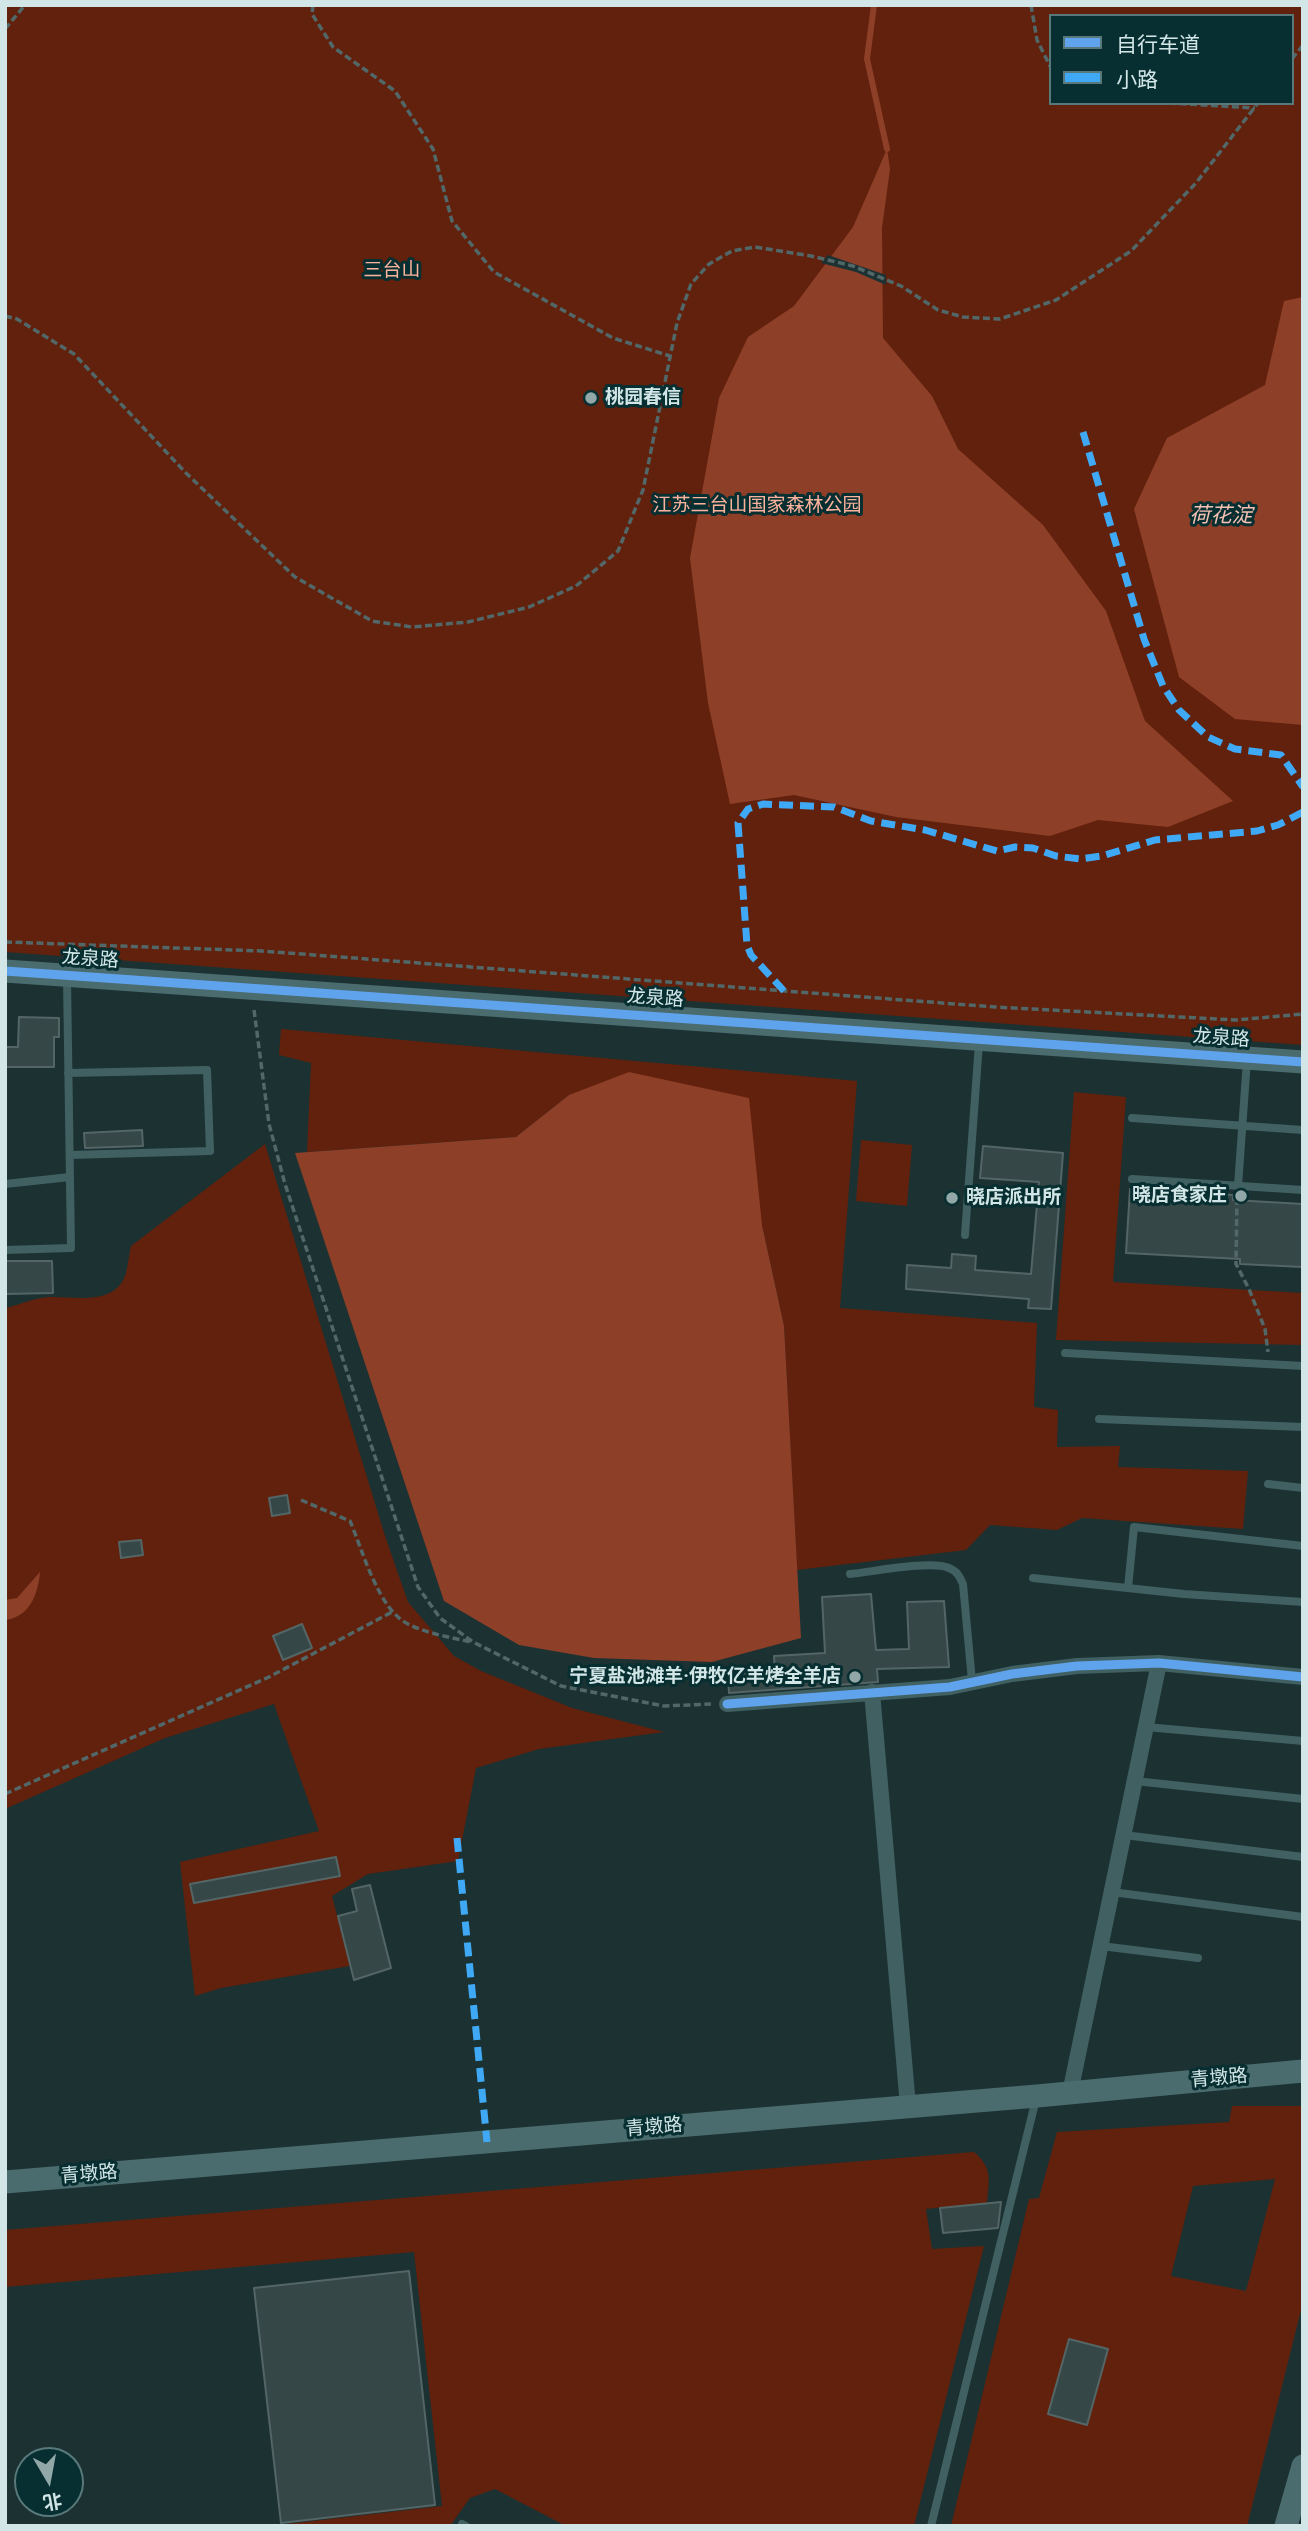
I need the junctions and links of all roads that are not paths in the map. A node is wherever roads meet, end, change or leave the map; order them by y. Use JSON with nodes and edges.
{"nodes":[{"id":1,"x":5,"y":971,"type":"edge"},
{"id":2,"x":67,"y":976,"type":"junction"},
{"id":3,"x":979,"y":1040,"type":"junction"},
{"id":4,"x":1247,"y":1058,"type":"junction"},
{"id":5,"x":1303,"y":1062,"type":"edge"},
{"id":6,"x":68,"y":1073,"type":"junction"},
{"id":7,"x":1132,"y":1118,"type":"dead end"},
{"id":8,"x":1242,"y":1126,"type":"junction"},
{"id":9,"x":1303,"y":1130,"type":"edge"},
{"id":10,"x":69,"y":1155,"type":"junction"},
{"id":11,"x":70,"y":1177,"type":"junction"},
{"id":12,"x":1132,"y":1179,"type":"dead end"},
{"id":13,"x":5,"y":1184,"type":"edge"},
{"id":14,"x":1238,"y":1186,"type":"junction"},
{"id":15,"x":1303,"y":1190,"type":"edge"},
{"id":16,"x":965,"y":1235,"type":"dead end"},
{"id":17,"x":5,"y":1250,"type":"edge"},
{"id":18,"x":1065,"y":1353,"type":"dead end"},
{"id":19,"x":1303,"y":1367,"type":"edge"},
{"id":20,"x":1099,"y":1419,"type":"dead end"},
{"id":21,"x":1303,"y":1427,"type":"edge"},
{"id":22,"x":1268,"y":1484,"type":"dead end"},
{"id":23,"x":1303,"y":1488,"type":"edge"},
{"id":24,"x":1303,"y":1546,"type":"edge"},
{"id":25,"x":850,"y":1574,"type":"dead end"},
{"id":26,"x":1033,"y":1578,"type":"dead end"},
{"id":27,"x":1128,"y":1588,"type":"junction"},
{"id":28,"x":1303,"y":1602,"type":"edge"},
{"id":29,"x":1159,"y":1663,"type":"junction"},
{"id":30,"x":1303,"y":1677,"type":"edge"},
{"id":31,"x":972,"y":1681,"type":"junction"},
{"id":32,"x":873,"y":1692,"type":"junction"},
{"id":33,"x":727,"y":1704,"type":"road end"},
{"id":34,"x":1146,"y":1727,"type":"junction"},
{"id":35,"x":1303,"y":1741,"type":"edge"},
{"id":36,"x":1135,"y":1781,"type":"junction"},
{"id":37,"x":1303,"y":1799,"type":"edge"},
{"id":38,"x":1124,"y":1835,"type":"junction"},
{"id":39,"x":1303,"y":1857,"type":"edge"},
{"id":40,"x":1112,"y":1892,"type":"junction"},
{"id":41,"x":1303,"y":1917,"type":"edge"},
{"id":42,"x":1101,"y":1946,"type":"junction"},
{"id":43,"x":1198,"y":1958,"type":"dead end"},
{"id":44,"x":1303,"y":2071,"type":"edge"},
{"id":45,"x":1070,"y":2093,"type":"junction"},
{"id":46,"x":1037,"y":2096,"type":"junction"},
{"id":47,"x":908,"y":2106,"type":"junction"},
{"id":48,"x":5,"y":2182,"type":"edge"},
{"id":49,"x":1303,"y":2466,"type":"edge"},
{"id":50,"x":931,"y":2526,"type":"edge"},
{"id":51,"x":1286,"y":2526,"type":"edge"}],
"edges":[{"from":1,"to":2,"type":"main road","name":"龙泉路"},
{"from":2,"to":3,"type":"main road","name":"龙泉路"},
{"from":2,"to":6,"type":"lane"},
{"from":3,"to":4,"type":"main road","name":"龙泉路"},
{"from":3,"to":16,"type":"lane"},
{"from":4,"to":5,"type":"main road","name":"龙泉路"},
{"from":4,"to":8,"type":"lane"},
{"from":6,"to":10,"type":"lane"},
{"from":6,"to":10,"type":"lane"},
{"from":7,"to":8,"type":"lane"},
{"from":8,"to":9,"type":"lane"},
{"from":8,"to":14,"type":"lane"},
{"from":10,"to":11,"type":"lane"},
{"from":11,"to":13,"type":"lane"},
{"from":11,"to":17,"type":"lane"},
{"from":12,"to":14,"type":"lane"},
{"from":14,"to":15,"type":"lane"},
{"from":18,"to":19,"type":"lane"},
{"from":20,"to":21,"type":"lane"},
{"from":22,"to":23,"type":"lane"},
{"from":24,"to":27,"type":"lane"},
{"from":25,"to":31,"type":"lane"},
{"from":26,"to":27,"type":"lane"},
{"from":27,"to":28,"type":"lane"},
{"from":29,"to":30,"type":"street"},
{"from":29,"to":31,"type":"street"},
{"from":29,"to":34,"type":"street"},
{"from":31,"to":32,"type":"street"},
{"from":32,"to":33,"type":"street"},
{"from":32,"to":47,"type":"street"},
{"from":34,"to":35,"type":"lane"},
{"from":34,"to":36,"type":"street"},
{"from":36,"to":37,"type":"lane"},
{"from":36,"to":38,"type":"street"},
{"from":38,"to":39,"type":"lane"},
{"from":38,"to":40,"type":"street"},
{"from":40,"to":41,"type":"lane"},
{"from":40,"to":42,"type":"street"},
{"from":42,"to":43,"type":"lane"},
{"from":42,"to":45,"type":"street"},
{"from":44,"to":45,"type":"main road","name":"青墩路"},
{"from":45,"to":46,"type":"main road","name":"青墩路"},
{"from":46,"to":47,"type":"main road","name":"青墩路"},
{"from":46,"to":50,"type":"lane"},
{"from":47,"to":48,"type":"main road","name":"青墩路"},
{"from":49,"to":51,"type":"main road"}]}
